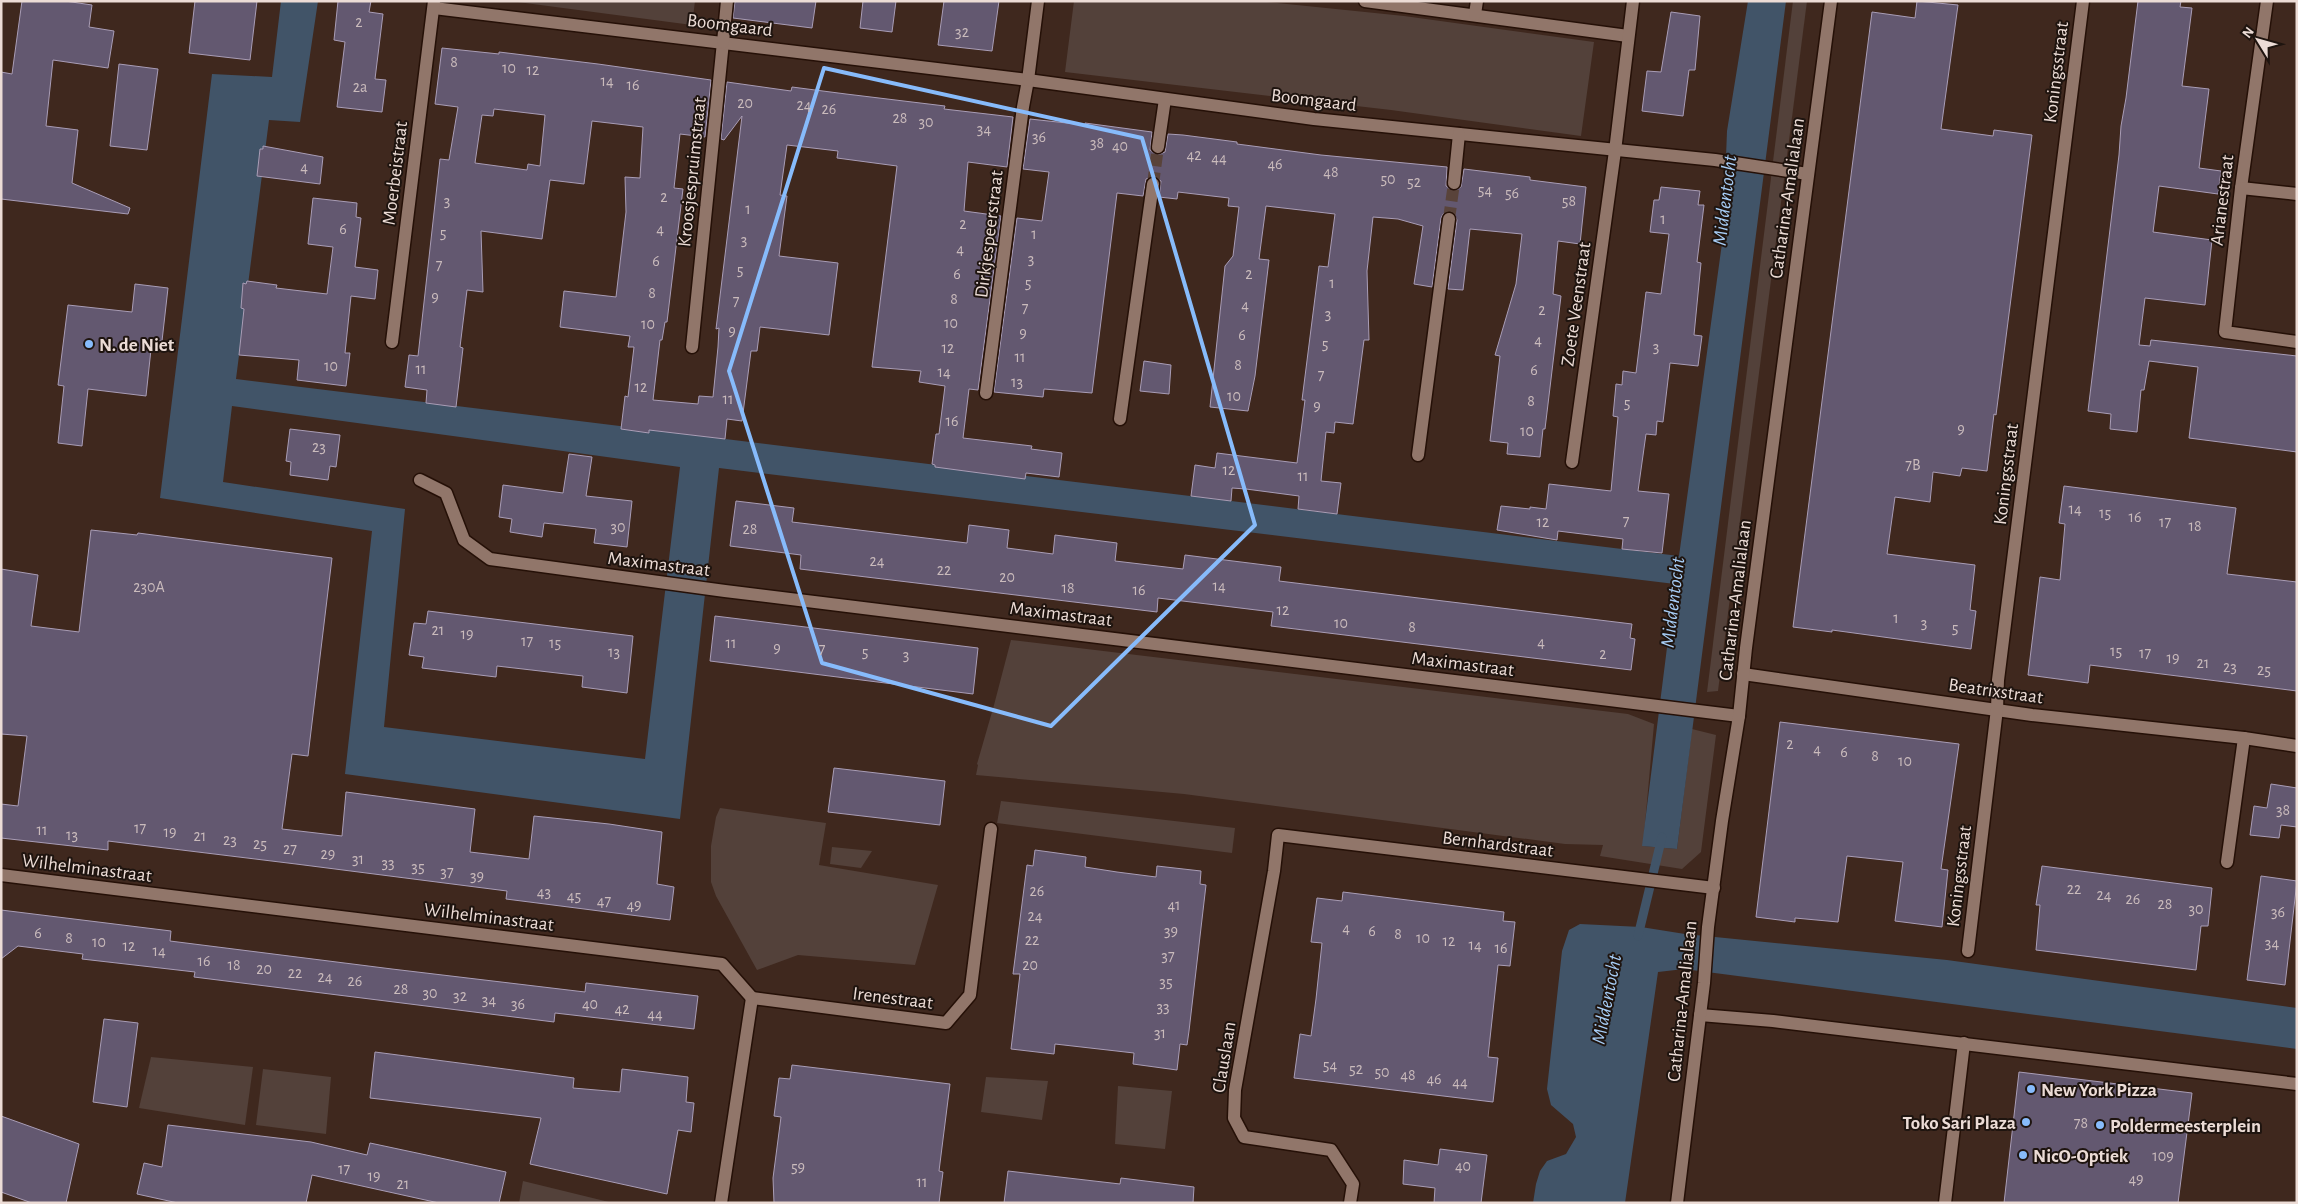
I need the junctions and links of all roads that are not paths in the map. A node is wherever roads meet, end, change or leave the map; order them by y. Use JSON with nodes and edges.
{"nodes":[{"id":1,"x":727,"y":1,"type":"edge"},
{"id":2,"x":1038,"y":1,"type":"edge"},
{"id":3,"x":1365,"y":1,"type":"edge"},
{"id":4,"x":1476,"y":1,"type":"edge"},
{"id":5,"x":1633,"y":1,"type":"edge"},
{"id":6,"x":1831,"y":1,"type":"edge"},
{"id":7,"x":2083,"y":1,"type":"edge"},
{"id":8,"x":2267,"y":1,"type":"edge"},
{"id":9,"x":434,"y":5,"type":"edge"},
{"id":10,"x":1475,"y":14,"type":"junction"},
{"id":11,"x":1628,"y":36,"type":"junction"},
{"id":12,"x":723,"y":42,"type":"junction"},
{"id":13,"x":1028,"y":80,"type":"junction"},
{"id":14,"x":1165,"y":99,"type":"junction"},
{"id":15,"x":1459,"y":134,"type":"junction"},
{"id":16,"x":1158,"y":147,"type":"tunnel mouth"},
{"id":17,"x":1615,"y":151,"type":"junction"},
{"id":18,"x":1808,"y":174,"type":"junction"},
{"id":19,"x":1454,"y":183,"type":"tunnel mouth"},
{"id":20,"x":1153,"y":184,"type":"tunnel mouth"},
{"id":21,"x":2241,"y":188,"type":"junction"},
{"id":22,"x":2297,"y":194,"type":"edge"},
{"id":23,"x":1449,"y":219,"type":"tunnel mouth"},
{"id":24,"x":392,"y":342,"type":"dead end"},
{"id":25,"x":2297,"y":342,"type":"edge"},
{"id":26,"x":692,"y":347,"type":"dead end"},
{"id":27,"x":986,"y":393,"type":"dead end"},
{"id":28,"x":1120,"y":419,"type":"dead end"},
{"id":29,"x":1418,"y":455,"type":"dead end"},
{"id":30,"x":1572,"y":462,"type":"dead end"},
{"id":31,"x":420,"y":480,"type":"dead end"},
{"id":32,"x":1743,"y":674,"type":"junction"},
{"id":33,"x":1997,"y":709,"type":"junction"},
{"id":34,"x":1738,"y":716,"type":"junction"},
{"id":35,"x":2244,"y":738,"type":"junction"},
{"id":36,"x":2297,"y":746,"type":"edge"},
{"id":37,"x":992,"y":829,"type":"dead end"},
{"id":38,"x":1278,"y":835,"type":"joint"},
{"id":39,"x":2227,"y":862,"type":"dead end"},
{"id":40,"x":1,"y":875,"type":"edge"},
{"id":41,"x":1714,"y":888,"type":"junction"},
{"id":42,"x":1968,"y":951,"type":"dead end"},
{"id":43,"x":752,"y":998,"type":"junction"},
{"id":44,"x":1700,"y":1014,"type":"junction"},
{"id":45,"x":1964,"y":1043,"type":"junction"},
{"id":46,"x":2295,"y":1084,"type":"edge"},
{"id":47,"x":721,"y":1203,"type":"edge"},
{"id":48,"x":1350,"y":1203,"type":"edge"},
{"id":49,"x":1677,"y":1203,"type":"edge"},
{"id":50,"x":1945,"y":1203,"type":"edge"}],
"edges":[{"from":1,"to":12,"type":"street","name":"Kroosjespruimstraat"},
{"from":2,"to":13,"type":"street"},
{"from":3,"to":10,"type":"street"},
{"from":4,"to":10,"type":"street"},
{"from":5,"to":11,"type":"street"},
{"from":6,"to":18,"type":"street","name":"Catharina-Amalialaan"},
{"from":7,"to":33,"type":"street","name":"Koningsstraat"},
{"from":8,"to":21,"type":"street","name":"Arianestraat"},
{"from":9,"to":12,"type":"street","name":"Boomgaard"},
{"from":9,"to":24,"type":"street","name":"Moerbeistraat"},
{"from":10,"to":11,"type":"street"},
{"from":11,"to":17,"type":"street"},
{"from":12,"to":13,"type":"street","name":"Boomgaard"},
{"from":12,"to":26,"type":"street","name":"Kroosjespruimstraat"},
{"from":13,"to":14,"type":"street","name":"Boomgaard"},
{"from":13,"to":27,"type":"street","name":"Dirkjespeerstraat"},
{"from":14,"to":15,"type":"street","name":"Boomgaard"},
{"from":14,"to":16,"type":"street"},
{"from":15,"to":17,"type":"street","name":"Boomgaard"},
{"from":15,"to":19,"type":"street"},
{"from":17,"to":18,"type":"street","name":"Boomgaard"},
{"from":17,"to":30,"type":"street","name":"Zoete Veenstraat"},
{"from":18,"to":32,"type":"street","name":"Catharina-Amalialaan"},
{"from":20,"to":28,"type":"street"},
{"from":21,"to":22,"type":"street"},
{"from":21,"to":25,"type":"street","name":"Arianestraat"},
{"from":23,"to":29,"type":"street"},
{"from":31,"to":34,"type":"street","name":"Maximastraat"},
{"from":32,"to":33,"type":"street","name":"Beatrixstraat"},
{"from":32,"to":34,"type":"street","name":"Catharina-Amalialaan"},
{"from":33,"to":35,"type":"street","name":"Beatrixstraat"},
{"from":33,"to":42,"type":"street","name":"Koningsstraat"},
{"from":34,"to":41,"type":"street","name":"Catharina-Amalialaan"},
{"from":35,"to":36,"type":"street","name":"Beatrixstraat"},
{"from":35,"to":39,"type":"street"},
{"from":37,"to":43,"type":"street","name":"Irenestraat"},
{"from":38,"to":41,"type":"street","name":"Bernhardstraat"},
{"from":38,"to":48,"type":"street","name":"Clauslaan"},
{"from":40,"to":43,"type":"street","name":"Wilhelminastraat"},
{"from":41,"to":44,"type":"street","name":"Catharina-Amalialaan"},
{"from":43,"to":47,"type":"street"},
{"from":44,"to":45,"type":"street"},
{"from":44,"to":49,"type":"street","name":"Catharina-Amalialaan"},
{"from":45,"to":46,"type":"street"},
{"from":45,"to":50,"type":"street"}]}
